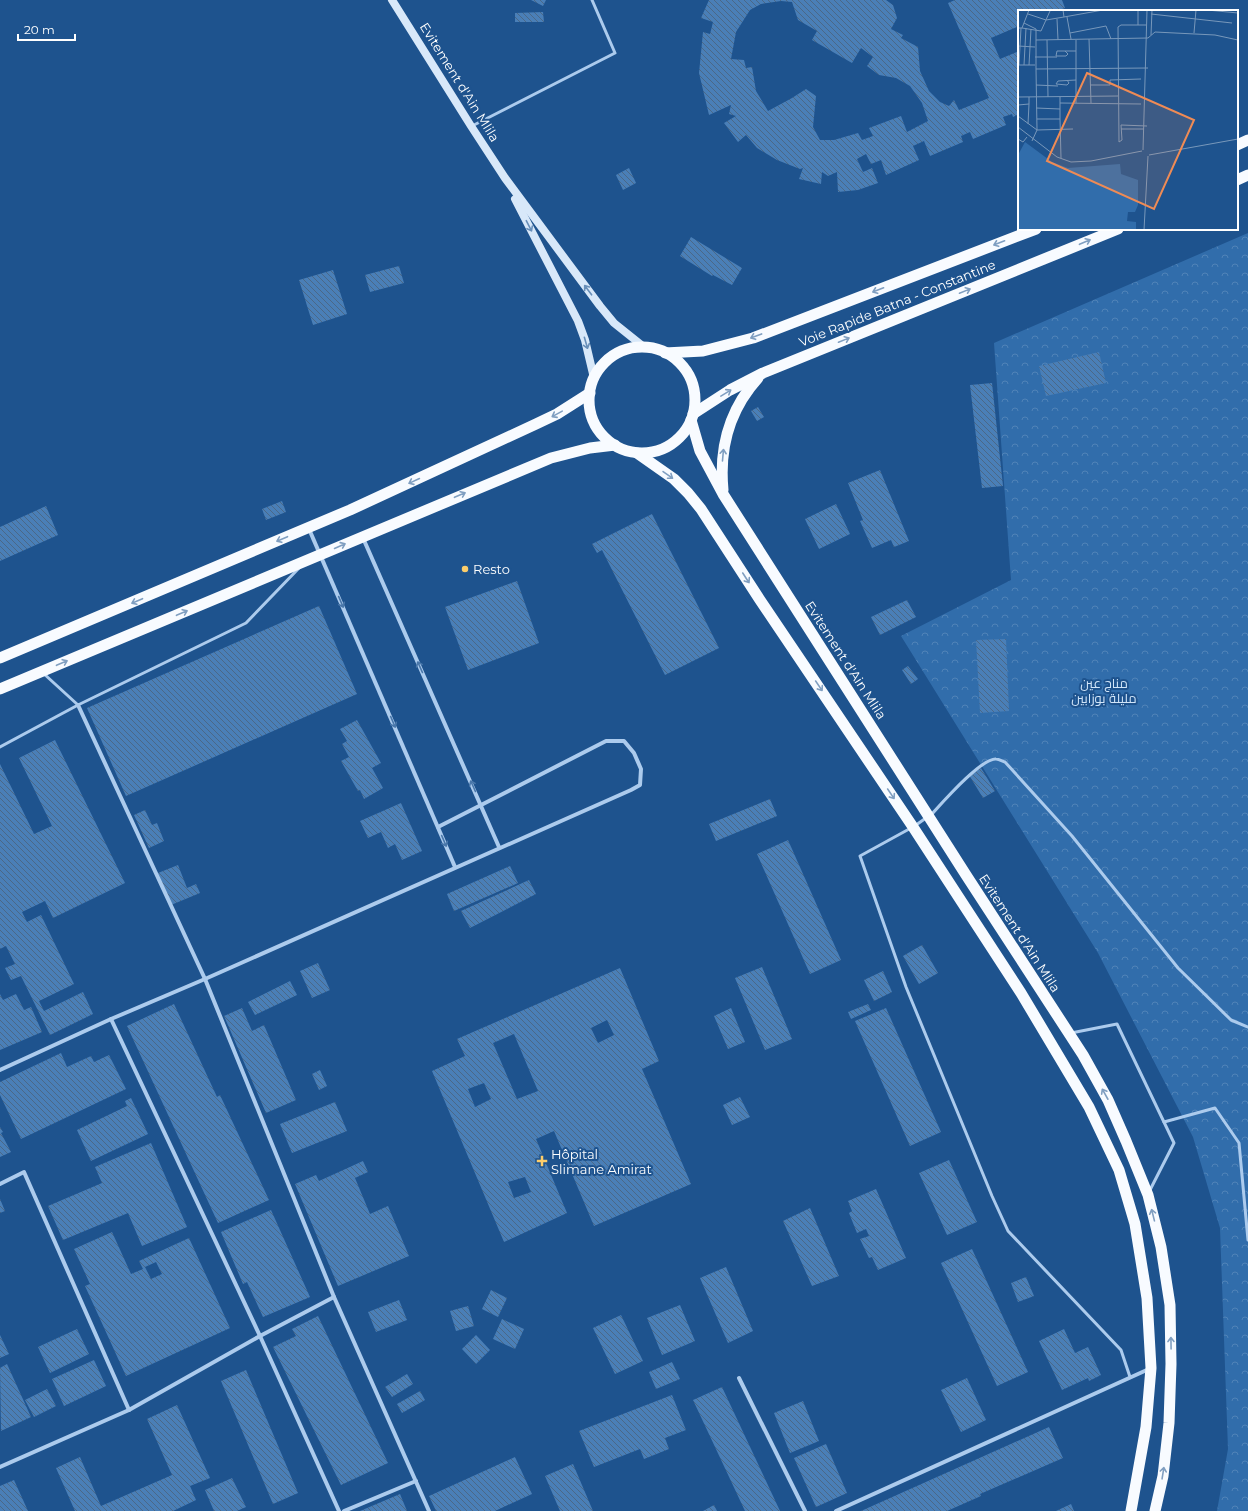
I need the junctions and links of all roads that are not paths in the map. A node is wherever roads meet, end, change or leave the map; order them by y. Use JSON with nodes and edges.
{"nodes":[{"id":1,"x":392,"y":0,"type":"edge"},
{"id":2,"x":592,"y":0,"type":"edge"},
{"id":3,"x":470,"y":126,"type":"junction"},
{"id":4,"x":1248,"y":140,"type":"edge"},
{"id":5,"x":1238,"y":145,"type":"edge"},
{"id":6,"x":1248,"y":175,"type":"edge"},
{"id":7,"x":505,"y":178,"type":"junction"},
{"id":8,"x":1238,"y":180,"type":"edge"},
{"id":9,"x":1033,"y":230,"type":"edge"},
{"id":10,"x":1116,"y":230,"type":"edge"},
{"id":11,"x":644,"y":347,"type":"junction"},
{"id":12,"x":666,"y":353,"type":"junction"},
{"id":13,"x":762,"y":373,"type":"junction"},
{"id":14,"x":594,"y":378,"type":"junction"},
{"id":15,"x":590,"y":393,"type":"junction"},
{"id":16,"x":692,"y":417,"type":"junction"},
{"id":17,"x":615,"y":445,"type":"junction"},
{"id":18,"x":637,"y":453,"type":"junction"},
{"id":19,"x":723,"y":494,"type":"junction"},
{"id":20,"x":308,"y":528,"type":"junction"},
{"id":21,"x":362,"y":536,"type":"junction"},
{"id":22,"x":320,"y":555,"type":"junction"},
{"id":23,"x":307,"y":560,"type":"junction"},
{"id":24,"x":0,"y":658,"type":"edge"},
{"id":25,"x":41,"y":672,"type":"junction"},
{"id":26,"x":0,"y":689,"type":"edge"},
{"id":27,"x":78,"y":705,"type":"junction"},
{"id":28,"x":0,"y":747,"type":"edge"},
{"id":29,"x":481,"y":804,"type":"junction"},
{"id":30,"x":929,"y":817,"type":"junction"},
{"id":31,"x":438,"y":827,"type":"junction"},
{"id":32,"x":913,"y":827,"type":"junction"},
{"id":33,"x":499,"y":847,"type":"junction"},
{"id":34,"x":455,"y":867,"type":"junction"},
{"id":35,"x":205,"y":979,"type":"junction"},
{"id":36,"x":111,"y":1019,"type":"junction"},
{"id":37,"x":1248,"y":1027,"type":"edge"},
{"id":38,"x":1069,"y":1033,"type":"junction"},
{"id":39,"x":0,"y":1070,"type":"edge"},
{"id":40,"x":1164,"y":1122,"type":"junction"},
{"id":41,"x":0,"y":1184,"type":"edge"},
{"id":42,"x":1148,"y":1195,"type":"junction"},
{"id":43,"x":1248,"y":1240,"type":"edge"},
{"id":44,"x":334,"y":1297,"type":"junction"},
{"id":45,"x":260,"y":1336,"type":"junction"},
{"id":46,"x":1151,"y":1368,"type":"junction"},
{"id":47,"x":1130,"y":1377,"type":"junction"},
{"id":48,"x":739,"y":1378,"type":"dead end"},
{"id":49,"x":129,"y":1410,"type":"junction"},
{"id":50,"x":0,"y":1467,"type":"edge"},
{"id":51,"x":416,"y":1481,"type":"junction"},
{"id":52,"x":340,"y":1511,"type":"edge"},
{"id":53,"x":344,"y":1511,"type":"edge"},
{"id":54,"x":429,"y":1511,"type":"edge"},
{"id":55,"x":805,"y":1511,"type":"edge"},
{"id":56,"x":836,"y":1511,"type":"edge"},
{"id":57,"x":1131,"y":1511,"type":"edge"},
{"id":58,"x":1155,"y":1511,"type":"edge"}],
"edges":[{"from":1,"to":3,"type":"main road","name":"Evitement d'Ain Mlila"},
{"from":2,"to":3,"type":"lane"},
{"from":3,"to":7,"type":"main road","name":"Evitement d'Ain Mlila"},
{"from":4,"to":5,"type":"highway"},
{"from":6,"to":8,"type":"highway"},
{"from":11,"to":7,"type":"main road","one_way":true},
{"from":7,"to":14,"type":"main road","one_way":true},
{"from":9,"to":12,"type":"highway","name":"Voie Rapide Batna - Constantine","one_way":true},
{"from":13,"to":10,"type":"highway","name":"Voie Rapide Batna - Constantine","one_way":true},
{"from":11,"to":12,"type":"highway"},
{"from":11,"to":14,"type":"highway"},
{"from":12,"to":16,"type":"highway"},
{"from":16,"to":13,"type":"highway","name":"Voie Rapide Batna - Constantine","one_way":true},
{"from":19,"to":13,"type":"highway","one_way":true},
{"from":14,"to":15,"type":"highway"},
{"from":15,"to":17,"type":"highway"},
{"from":15,"to":20,"type":"highway","one_way":true},
{"from":16,"to":18,"type":"highway"},
{"from":16,"to":19,"type":"highway","name":"Evitement d'Ain Mlila"},
{"from":17,"to":18,"type":"highway"},
{"from":21,"to":17,"type":"highway","one_way":true},
{"from":18,"to":32,"type":"highway","one_way":true},
{"from":19,"to":30,"type":"highway","name":"Evitement d'Ain Mlila"},
{"from":20,"to":22,"type":"street"},
{"from":20,"to":24,"type":"highway","one_way":true},
{"from":22,"to":21,"type":"highway","one_way":true},
{"from":29,"to":21,"type":"street","one_way":true},
{"from":22,"to":23,"type":"highway"},
{"from":22,"to":31,"type":"street","one_way":true},
{"from":25,"to":23,"type":"highway","one_way":true},
{"from":23,"to":27,"type":"lane"},
{"from":25,"to":26,"type":"highway"},
{"from":25,"to":27,"type":"lane"},
{"from":27,"to":28,"type":"lane"},
{"from":27,"to":35,"type":"street"},
{"from":29,"to":31,"type":"street"},
{"from":29,"to":33,"type":"street"},
{"from":29,"to":33,"type":"street"},
{"from":30,"to":32,"type":"lane"},
{"from":30,"to":37,"type":"lane"},
{"from":30,"to":38,"type":"highway","name":"Evitement d'Ain Mlila"},
{"from":31,"to":34,"type":"street","one_way":true},
{"from":32,"to":46,"type":"highway"},
{"from":32,"to":47,"type":"lane"},
{"from":33,"to":34,"type":"street"},
{"from":34,"to":35,"type":"street"},
{"from":35,"to":36,"type":"street"},
{"from":35,"to":44,"type":"street"},
{"from":36,"to":39,"type":"street"},
{"from":36,"to":45,"type":"street"},
{"from":38,"to":40,"type":"lane"},
{"from":42,"to":38,"type":"highway","name":"Evitement d'Ain Mlila","one_way":true},
{"from":40,"to":42,"type":"lane"},
{"from":40,"to":43,"type":"lane"},
{"from":41,"to":49,"type":"street"},
{"from":58,"to":42,"type":"highway","name":"Evitement d'Ain Mlila","one_way":true},
{"from":44,"to":45,"type":"street"},
{"from":44,"to":51,"type":"street"},
{"from":45,"to":49,"type":"street"},
{"from":45,"to":52,"type":"street"},
{"from":46,"to":47,"type":"street"},
{"from":46,"to":57,"type":"highway"},
{"from":47,"to":56,"type":"street"},
{"from":48,"to":55,"type":"street"},
{"from":49,"to":50,"type":"street"},
{"from":51,"to":53,"type":"street"},
{"from":51,"to":54,"type":"street"}]}
